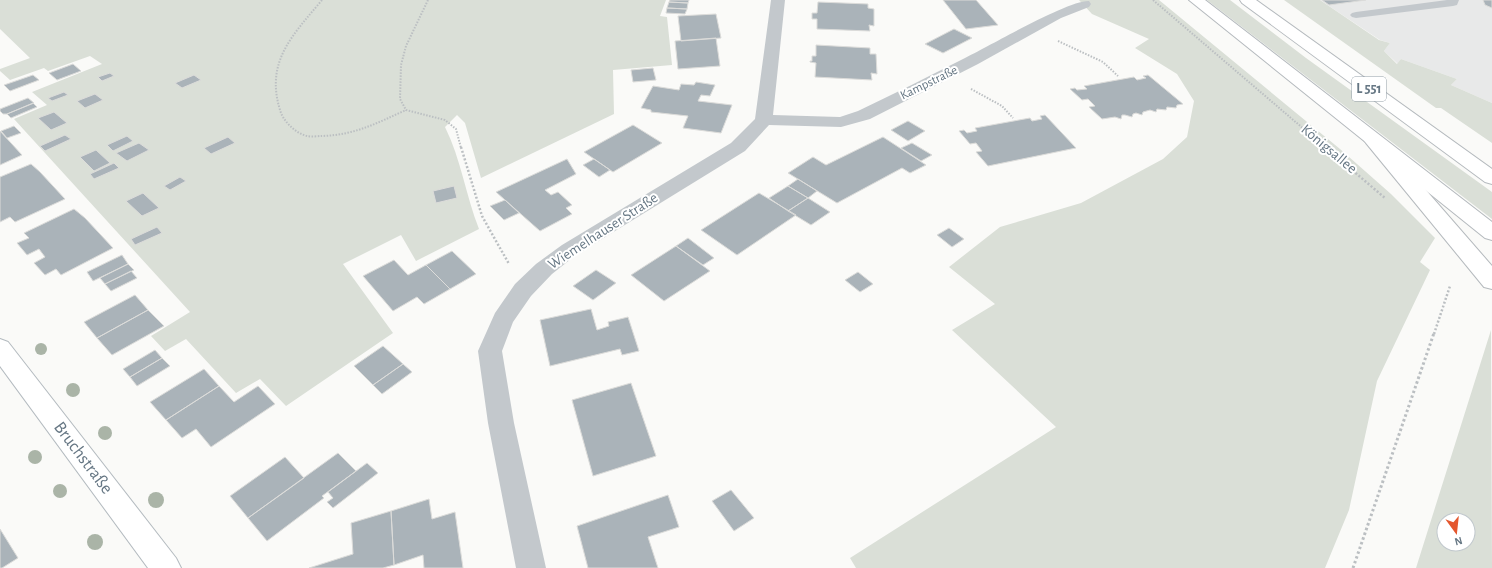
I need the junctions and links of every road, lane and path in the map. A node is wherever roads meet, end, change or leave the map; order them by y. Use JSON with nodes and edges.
{"nodes":[{"id":1,"x":322,"y":0,"type":"edge"},
{"id":2,"x":428,"y":0,"type":"edge"},
{"id":3,"x":778,"y":0,"type":"edge"},
{"id":4,"x":1153,"y":0,"type":"edge"},
{"id":5,"x":1196,"y":0,"type":"edge"},
{"id":6,"x":1247,"y":0,"type":"edge"},
{"id":7,"x":1453,"y":0,"type":"edge"},
{"id":8,"x":1084,"y":4,"type":"dead end"},
{"id":9,"x":1356,"y":15,"type":"dead end"},
{"id":10,"x":1032,"y":28,"type":"junction"},
{"id":11,"x":945,"y":75,"type":"junction"},
{"id":12,"x":1118,"y":76,"type":"dead end"},
{"id":13,"x":406,"y":110,"type":"junction"},
{"id":14,"x":1013,"y":118,"type":"dead end"},
{"id":15,"x":764,"y":120,"type":"junction"},
{"id":16,"x":1372,"y":139,"type":"junction"},
{"id":17,"x":1492,"y":178,"type":"edge"},
{"id":18,"x":1387,"y":199,"type":"dead end"},
{"id":19,"x":1492,"y":233,"type":"edge"},
{"id":20,"x":1492,"y":281,"type":"edge"},
{"id":21,"x":1450,"y":286,"type":"dead end"},
{"id":22,"x":522,"y":290,"type":"junction"},
{"id":23,"x":0,"y":348,"type":"edge"},
{"id":24,"x":166,"y":568,"type":"edge"},
{"id":25,"x":531,"y":568,"type":"edge"},
{"id":26,"x":1353,"y":568,"type":"edge"}],
"edges":[{"from":1,"to":13,"type":"path"},
{"from":2,"to":13,"type":"path"},
{"from":3,"to":15,"type":"street"},
{"from":4,"to":18,"type":"path","name":"Königsallee"},
{"from":5,"to":16,"type":"main road","number":"L 551"},
{"from":6,"to":17,"type":"main road","number":"L 551"},
{"from":7,"to":9,"type":"lane"},
{"from":8,"to":10,"type":"street","name":"Kampstraße"},
{"from":10,"to":11,"type":"street","name":"Kampstraße"},
{"from":10,"to":12,"type":"path"},
{"from":11,"to":14,"type":"path"},
{"from":11,"to":15,"type":"street","name":"Kampstraße"},
{"from":13,"to":22,"type":"path"},
{"from":15,"to":22,"type":"street","name":"Wiemelhauser Straße"},
{"from":16,"to":19,"type":"main road","number":"L 551"},
{"from":16,"to":20,"type":"main road"},
{"from":21,"to":26,"type":"path"},
{"from":22,"to":25,"type":"street","name":"Wiemelhauser Straße"},
{"from":23,"to":24,"type":"main road","name":"Bruchstraße"}]}
